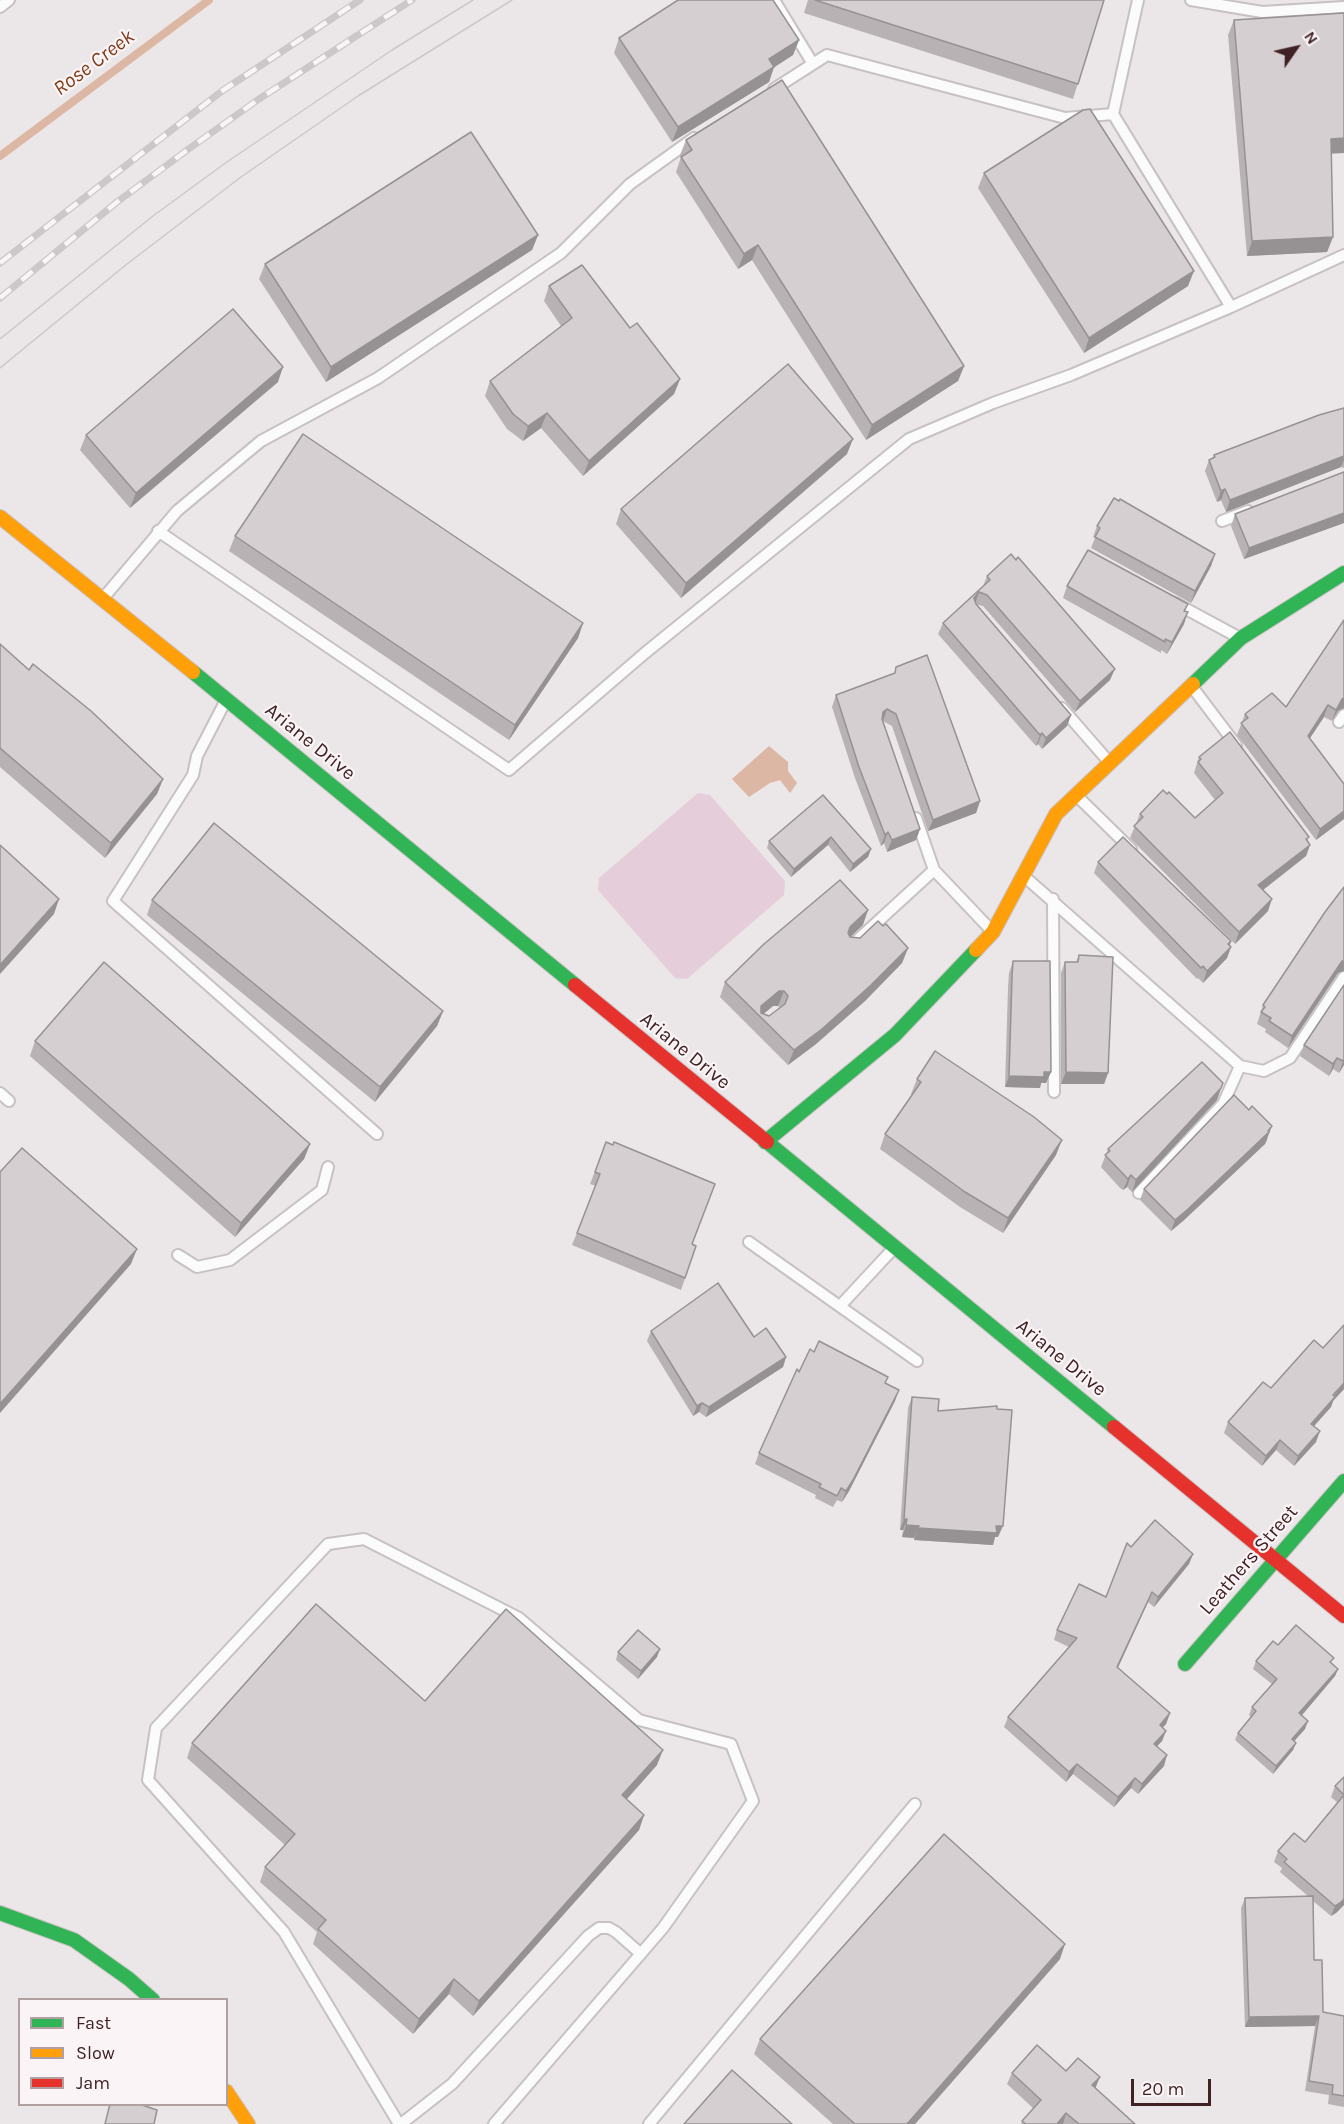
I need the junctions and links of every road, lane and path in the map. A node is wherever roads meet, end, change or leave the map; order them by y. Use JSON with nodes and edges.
{"nodes":[{"id":1,"x":9,"y":0,"type":"edge"},
{"id":2,"x":774,"y":0,"type":"edge"},
{"id":3,"x":1138,"y":0,"type":"edge"},
{"id":4,"x":1191,"y":0,"type":"edge"},
{"id":5,"x":0,"y":7,"type":"edge"},
{"id":6,"x":1344,"y":7,"type":"edge"},
{"id":7,"x":813,"y":64,"type":"junction"},
{"id":8,"x":759,"y":98,"type":"edge"},
{"id":9,"x":1113,"y":114,"type":"junction"},
{"id":10,"x":708,"y":129,"type":"edge"},
{"id":11,"x":1344,"y":255,"type":"edge"},
{"id":12,"x":1231,"y":307,"type":"junction"},
{"id":13,"x":1255,"y":508,"type":"edge"},
{"id":14,"x":0,"y":517,"type":"edge"},
{"id":15,"x":1222,"y":521,"type":"dead end"},
{"id":16,"x":158,"y":531,"type":"junction"},
{"id":17,"x":1344,"y":573,"type":"edge"},
{"id":18,"x":102,"y":598,"type":"junction"},
{"id":19,"x":1168,"y":599,"type":"edge"},
{"id":20,"x":1241,"y":638,"type":"junction"},
{"id":21,"x":1191,"y":685,"type":"junction"},
{"id":22,"x":226,"y":699,"type":"junction"},
{"id":23,"x":1055,"y":700,"type":"edge"},
{"id":24,"x":1240,"y":751,"type":"edge"},
{"id":25,"x":1109,"y":762,"type":"junction"},
{"id":26,"x":1076,"y":795,"type":"junction"},
{"id":27,"x":911,"y":805,"type":"edge"},
{"id":28,"x":1143,"y":861,"type":"edge"},
{"id":29,"x":934,"y":870,"type":"junction"},
{"id":30,"x":1023,"y":875,"type":"junction"},
{"id":31,"x":1053,"y":899,"type":"junction"},
{"id":32,"x":993,"y":932,"type":"junction"},
{"id":33,"x":850,"y":947,"type":"edge"},
{"id":34,"x":1344,"y":977,"type":"edge"},
{"id":35,"x":1240,"y":1066,"type":"junction"},
{"id":36,"x":1054,"y":1092,"type":"dead end"},
{"id":37,"x":0,"y":1093,"type":"edge"},
{"id":38,"x":9,"y":1101,"type":"dead end"},
{"id":39,"x":377,"y":1134,"type":"dead end"},
{"id":40,"x":765,"y":1142,"type":"junction"},
{"id":41,"x":328,"y":1167,"type":"dead end"},
{"id":42,"x":1139,"y":1193,"type":"edge"},
{"id":43,"x":749,"y":1242,"type":"dead end"},
{"id":44,"x":895,"y":1248,"type":"junction"},
{"id":45,"x":178,"y":1255,"type":"dead end"},
{"id":46,"x":840,"y":1306,"type":"junction"},
{"id":47,"x":917,"y":1361,"type":"dead end"},
{"id":48,"x":1344,"y":1481,"type":"edge"},
{"id":49,"x":1275,"y":1558,"type":"junction"},
{"id":50,"x":1344,"y":1616,"type":"edge"},
{"id":51,"x":1185,"y":1664,"type":"dead end"},
{"id":52,"x":915,"y":1804,"type":"dead end"},
{"id":53,"x":0,"y":1913,"type":"edge"},
{"id":54,"x":641,"y":1954,"type":"junction"},
{"id":55,"x":151,"y":1998,"type":"edge"},
{"id":56,"x":228,"y":2094,"type":"edge"},
{"id":57,"x":248,"y":2124,"type":"edge"},
{"id":58,"x":400,"y":2124,"type":"edge"},
{"id":59,"x":494,"y":2124,"type":"edge"},
{"id":60,"x":648,"y":2124,"type":"edge"}],
"edges":[{"from":1,"to":5,"type":"lane"},
{"from":2,"to":7,"type":"lane"},
{"from":3,"to":9,"type":"lane"},
{"from":4,"to":6,"type":"lane"},
{"from":7,"to":8,"type":"lane"},
{"from":7,"to":9,"type":"lane"},
{"from":9,"to":12,"type":"lane"},
{"from":10,"to":16,"type":"lane"},
{"from":11,"to":12,"type":"lane"},
{"from":12,"to":16,"type":"lane"},
{"from":13,"to":15,"type":"lane"},
{"from":14,"to":18,"type":"street","name":"Ariane Drive"},
{"from":16,"to":18,"type":"lane"},
{"from":17,"to":20,"type":"street"},
{"from":18,"to":22,"type":"street","name":"Ariane Drive"},
{"from":19,"to":20,"type":"lane"},
{"from":20,"to":21,"type":"street"},
{"from":21,"to":24,"type":"lane"},
{"from":21,"to":25,"type":"street"},
{"from":22,"to":39,"type":"lane"},
{"from":22,"to":40,"type":"street","name":"Ariane Drive"},
{"from":23,"to":25,"type":"lane"},
{"from":25,"to":26,"type":"street"},
{"from":26,"to":28,"type":"lane"},
{"from":26,"to":30,"type":"street"},
{"from":27,"to":29,"type":"lane"},
{"from":29,"to":32,"type":"lane"},
{"from":29,"to":33,"type":"lane"},
{"from":30,"to":31,"type":"lane"},
{"from":30,"to":32,"type":"street"},
{"from":31,"to":35,"type":"lane"},
{"from":31,"to":36,"type":"lane"},
{"from":32,"to":40,"type":"street"},
{"from":34,"to":35,"type":"lane"},
{"from":35,"to":42,"type":"lane"},
{"from":37,"to":38,"type":"lane"},
{"from":40,"to":44,"type":"street","name":"Ariane Drive"},
{"from":41,"to":45,"type":"lane"},
{"from":43,"to":46,"type":"lane"},
{"from":44,"to":46,"type":"lane"},
{"from":44,"to":49,"type":"street","name":"Ariane Drive"},
{"from":46,"to":47,"type":"lane"},
{"from":48,"to":49,"type":"street","name":"Leathers Street"},
{"from":49,"to":50,"type":"street","name":"Ariane Drive"},
{"from":49,"to":51,"type":"street","name":"Leathers Street"},
{"from":52,"to":60,"type":"lane"},
{"from":53,"to":55,"type":"street"},
{"from":54,"to":58,"type":"lane"},
{"from":54,"to":58,"type":"lane"},
{"from":54,"to":59,"type":"lane"},
{"from":56,"to":57,"type":"street"}]}
